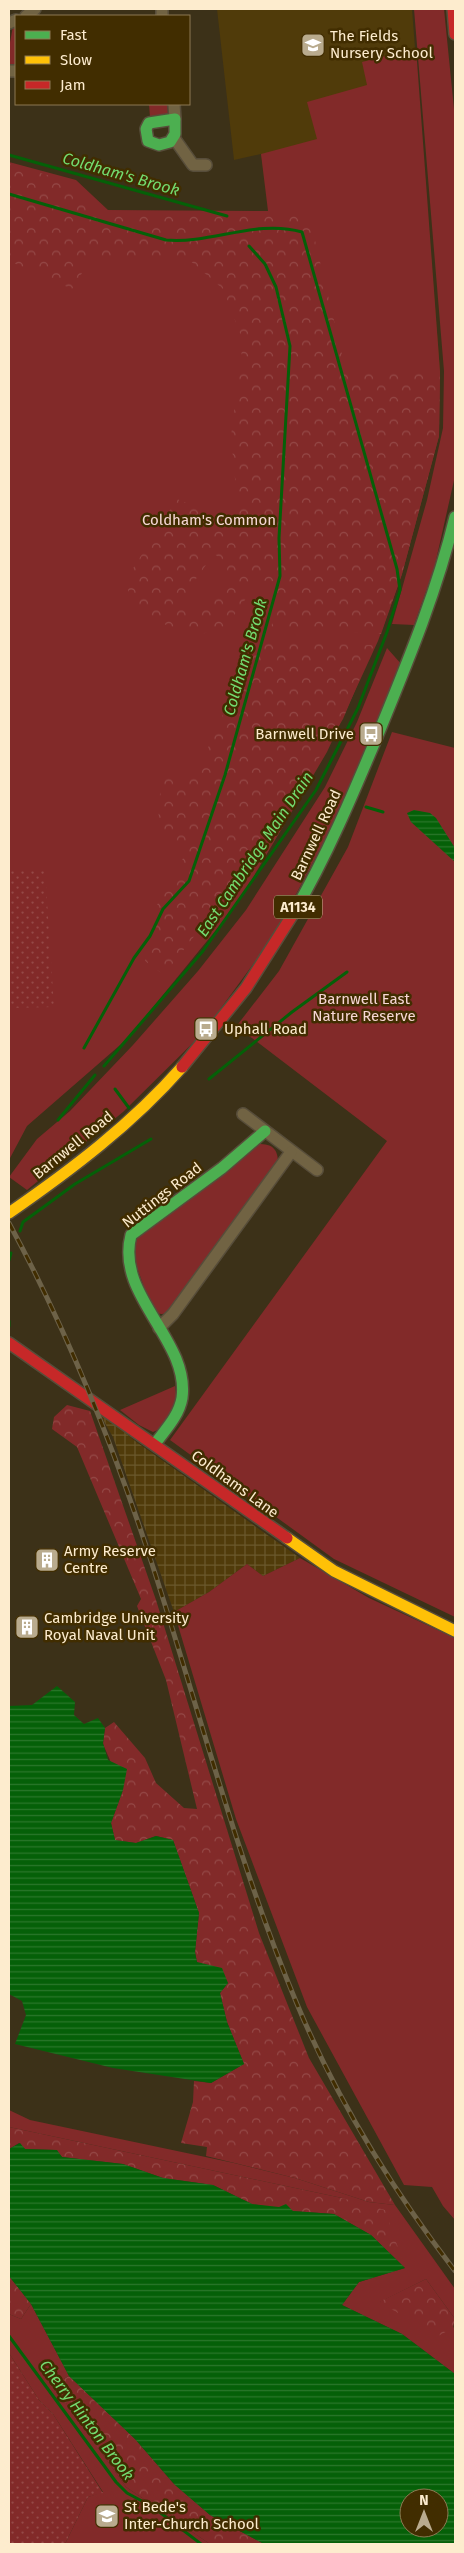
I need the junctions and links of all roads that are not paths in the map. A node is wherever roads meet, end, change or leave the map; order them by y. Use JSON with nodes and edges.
{"nodes":[{"id":1,"x":453,"y":9,"type":"edge"},
{"id":2,"x":455,"y":34,"type":"edge"},
{"id":3,"x":174,"y":105,"type":"edge"},
{"id":4,"x":175,"y":120,"type":"junction"},
{"id":5,"x":174,"y":138,"type":"junction"},
{"id":6,"x":206,"y":166,"type":"dead end"},
{"id":7,"x":455,"y":517,"type":"edge"},
{"id":8,"x":242,"y":1114,"type":"dead end"},
{"id":9,"x":265,"y":1131,"type":"junction"},
{"id":10,"x":291,"y":1152,"type":"junction"},
{"id":11,"x":317,"y":1170,"type":"dead end"},
{"id":12,"x":9,"y":1213,"type":"edge"},
{"id":13,"x":159,"y":1328,"type":"junction"},
{"id":14,"x":9,"y":1343,"type":"edge"},
{"id":15,"x":156,"y":1444,"type":"junction"},
{"id":16,"x":455,"y":1631,"type":"edge"}],
"edges":[{"from":1,"to":2,"type":"street"},
{"from":3,"to":4,"type":"street"},
{"from":4,"to":5,"type":"street"},
{"from":4,"to":5,"type":"street"},
{"from":5,"to":6,"type":"street"},
{"from":7,"to":12,"type":"street","name":"Barnwell Road","number":"A1134"},
{"from":8,"to":9,"type":"street"},
{"from":9,"to":10,"type":"street"},
{"from":9,"to":13,"type":"street","name":"Nuttings Road"},
{"from":10,"to":11,"type":"street"},
{"from":10,"to":13,"type":"street"},
{"from":13,"to":15,"type":"street","name":"Nuttings Road"},
{"from":14,"to":15,"type":"street","name":"Coldhams Lane"},
{"from":15,"to":16,"type":"street","name":"Coldhams Lane"}]}
